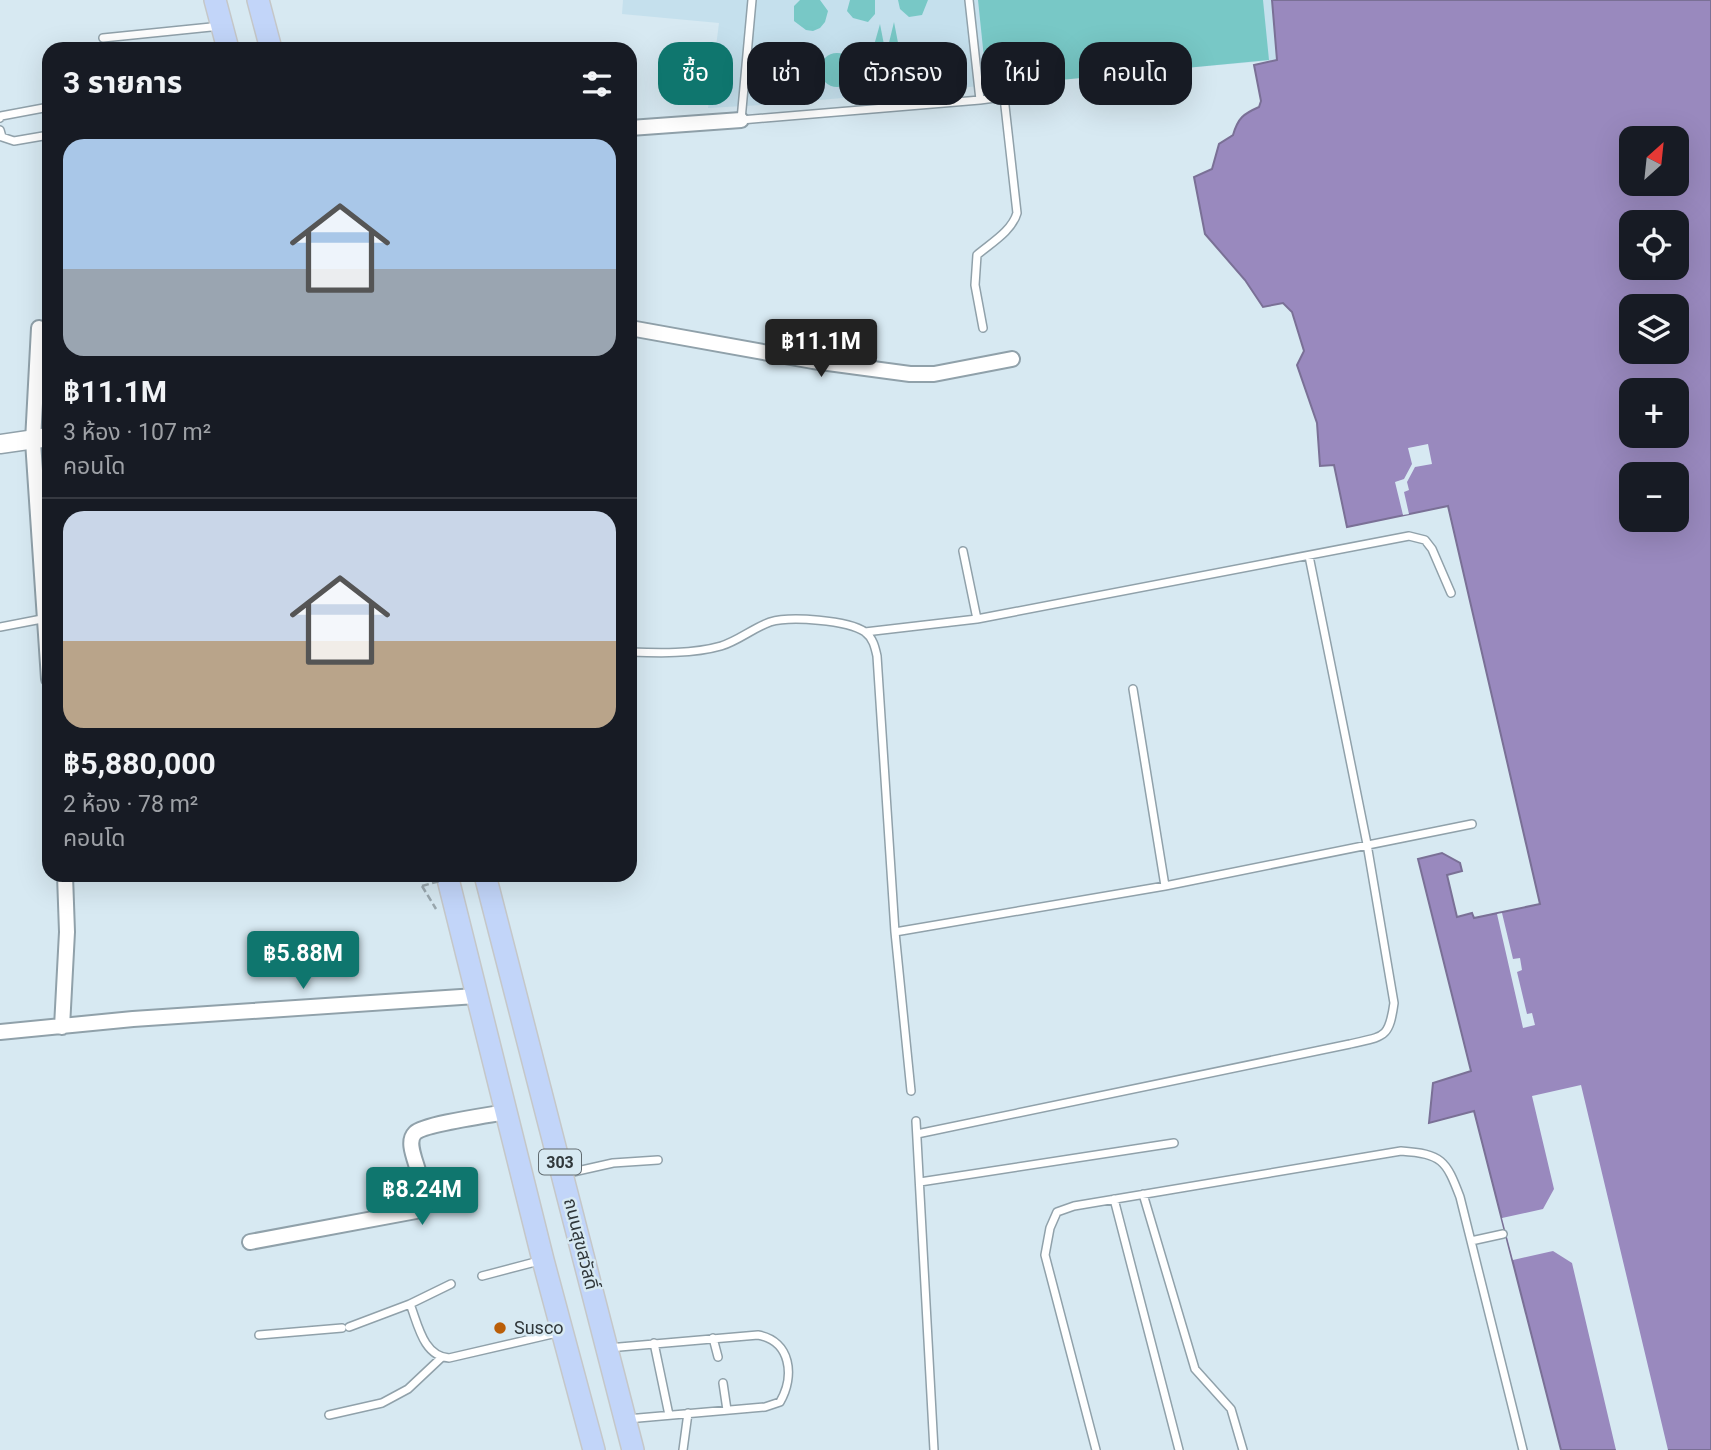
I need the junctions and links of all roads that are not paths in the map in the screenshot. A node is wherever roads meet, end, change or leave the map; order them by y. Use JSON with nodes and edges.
{"nodes":[{"id":1,"x":215,"y":0,"type":"edge"},
{"id":2,"x":258,"y":0,"type":"edge"},
{"id":3,"x":752,"y":0,"type":"edge"},
{"id":4,"x":969,"y":0,"type":"edge"},
{"id":5,"x":222,"y":26,"type":"junction"},
{"id":6,"x":103,"y":38,"type":"dead end"},
{"id":7,"x":226,"y":42,"type":"edge"},
{"id":8,"x":269,"y":42,"type":"edge"},
{"id":9,"x":980,"y":100,"type":"joint"},
{"id":10,"x":1005,"y":105,"type":"edge"},
{"id":11,"x":42,"y":108,"type":"edge"},
{"id":12,"x":0,"y":118,"type":"edge"},
{"id":13,"x":741,"y":120,"type":"junction"},
{"id":14,"x":637,"y":127,"type":"edge"},
{"id":15,"x":0,"y":130,"type":"edge"},
{"id":16,"x":42,"y":136,"type":"edge"},
{"id":17,"x":39,"y":328,"type":"dead end"},
{"id":18,"x":983,"y":328,"type":"dead end"},
{"id":19,"x":637,"y":329,"type":"edge"},
{"id":20,"x":1012,"y":359,"type":"dead end"},
{"id":21,"x":41,"y":439,"type":"edge"},
{"id":22,"x":0,"y":444,"type":"edge"},
{"id":23,"x":42,"y":469,"type":"edge"},
{"id":24,"x":963,"y":551,"type":"dead end"},
{"id":25,"x":1309,"y":556,"type":"junction"},
{"id":26,"x":1451,"y":593,"type":"dead end"},
{"id":27,"x":42,"y":619,"type":"edge"},
{"id":28,"x":977,"y":619,"type":"junction"},
{"id":29,"x":0,"y":627,"type":"edge"},
{"id":30,"x":865,"y":632,"type":"junction"},
{"id":31,"x":637,"y":652,"type":"edge"},
{"id":32,"x":1133,"y":689,"type":"dead end"},
{"id":33,"x":1472,"y":824,"type":"dead end"},
{"id":34,"x":1367,"y":844,"type":"junction"},
{"id":35,"x":65,"y":882,"type":"edge"},
{"id":36,"x":449,"y":882,"type":"edge"},
{"id":37,"x":487,"y":882,"type":"edge"},
{"id":38,"x":1165,"y":886,"type":"junction"},
{"id":39,"x":895,"y":932,"type":"junction"},
{"id":40,"x":476,"y":996,"type":"junction"},
{"id":41,"x":62,"y":1027,"type":"junction"},
{"id":42,"x":0,"y":1032,"type":"edge"},
{"id":43,"x":911,"y":1091,"type":"dead end"},
{"id":44,"x":506,"y":1112,"type":"junction"},
{"id":45,"x":916,"y":1121,"type":"dead end"},
{"id":46,"x":917,"y":1134,"type":"junction"},
{"id":47,"x":1174,"y":1143,"type":"dead end"},
{"id":48,"x":658,"y":1160,"type":"dead end"},
{"id":49,"x":563,"y":1174,"type":"junction"},
{"id":50,"x":920,"y":1182,"type":"junction"},
{"id":51,"x":1143,"y":1194,"type":"junction"},
{"id":52,"x":1114,"y":1199,"type":"junction"},
{"id":53,"x":1503,"y":1234,"type":"dead end"},
{"id":54,"x":1471,"y":1241,"type":"junction"},
{"id":55,"x":250,"y":1242,"type":"dead end"},
{"id":56,"x":543,"y":1259,"type":"junction"},
{"id":57,"x":482,"y":1276,"type":"dead end"},
{"id":58,"x":451,"y":1284,"type":"dead end"},
{"id":59,"x":410,"y":1304,"type":"junction"},
{"id":60,"x":562,"y":1332,"type":"junction"},
{"id":61,"x":259,"y":1335,"type":"dead end"},
{"id":62,"x":713,"y":1338,"type":"junction"},
{"id":63,"x":654,"y":1343,"type":"junction"},
{"id":64,"x":607,"y":1348,"type":"junction"},
{"id":65,"x":442,"y":1357,"type":"junction"},
{"id":66,"x":718,"y":1357,"type":"dead end"},
{"id":67,"x":723,"y":1383,"type":"dead end"},
{"id":68,"x":727,"y":1410,"type":"junction"},
{"id":69,"x":688,"y":1413,"type":"junction"},
{"id":70,"x":329,"y":1415,"type":"dead end"},
{"id":71,"x":669,"y":1415,"type":"junction"},
{"id":72,"x":625,"y":1419,"type":"junction"},
{"id":73,"x":594,"y":1450,"type":"edge"},
{"id":74,"x":633,"y":1450,"type":"edge"},
{"id":75,"x":683,"y":1450,"type":"edge"},
{"id":76,"x":934,"y":1450,"type":"edge"},
{"id":77,"x":1096,"y":1450,"type":"edge"},
{"id":78,"x":1179,"y":1450,"type":"edge"},
{"id":79,"x":1243,"y":1450,"type":"edge"},
{"id":80,"x":1523,"y":1450,"type":"edge"}],
"edges":[{"from":1,"to":5,"type":"main road"},
{"from":2,"to":8,"type":"main road"},
{"from":3,"to":13,"type":"lane"},
{"from":4,"to":9,"type":"lane"},
{"from":5,"to":6,"type":"lane"},
{"from":5,"to":7,"type":"main road"},
{"from":9,"to":13,"type":"lane"},
{"from":10,"to":18,"type":"lane"},
{"from":11,"to":12,"type":"lane"},
{"from":13,"to":14,"type":"street"},
{"from":15,"to":16,"type":"lane"},
{"from":17,"to":21,"type":"street"},
{"from":19,"to":20,"type":"street"},
{"from":21,"to":22,"type":"street"},
{"from":21,"to":23,"type":"street"},
{"from":24,"to":28,"type":"lane"},
{"from":25,"to":26,"type":"lane"},
{"from":25,"to":28,"type":"lane"},
{"from":25,"to":34,"type":"lane"},
{"from":27,"to":29,"type":"lane"},
{"from":28,"to":30,"type":"lane"},
{"from":30,"to":31,"type":"lane"},
{"from":30,"to":39,"type":"lane"},
{"from":32,"to":38,"type":"lane"},
{"from":33,"to":34,"type":"lane"},
{"from":34,"to":38,"type":"lane"},
{"from":34,"to":46,"type":"lane"},
{"from":35,"to":41,"type":"street"},
{"from":36,"to":40,"type":"main road","number":"303"},
{"from":37,"to":49,"type":"main road","name":"ถนนสุขสวัสดิ์","number":"303"},
{"from":38,"to":39,"type":"lane"},
{"from":39,"to":43,"type":"lane"},
{"from":40,"to":41,"type":"street"},
{"from":40,"to":44,"type":"main road","number":"303"},
{"from":41,"to":42,"type":"street"},
{"from":44,"to":55,"type":"street"},
{"from":44,"to":56,"type":"main road","number":"303"},
{"from":45,"to":46,"type":"lane"},
{"from":46,"to":50,"type":"lane"},
{"from":47,"to":50,"type":"lane"},
{"from":48,"to":49,"type":"lane"},
{"from":49,"to":64,"type":"main road","name":"ถนนสุขสวัสดิ์","number":"303"},
{"from":50,"to":76,"type":"lane"},
{"from":51,"to":52,"type":"lane"},
{"from":51,"to":54,"type":"lane"},
{"from":51,"to":79,"type":"lane"},
{"from":52,"to":77,"type":"lane"},
{"from":52,"to":78,"type":"lane"},
{"from":53,"to":54,"type":"lane"},
{"from":54,"to":80,"type":"lane"},
{"from":56,"to":57,"type":"lane"},
{"from":56,"to":60,"type":"main road","number":"303"},
{"from":58,"to":59,"type":"lane"},
{"from":59,"to":61,"type":"lane"},
{"from":59,"to":65,"type":"lane"},
{"from":60,"to":65,"type":"lane"},
{"from":60,"to":73,"type":"main road","number":"303"},
{"from":62,"to":63,"type":"lane"},
{"from":62,"to":66,"type":"lane"},
{"from":62,"to":68,"type":"lane"},
{"from":63,"to":64,"type":"lane"},
{"from":63,"to":71,"type":"lane"},
{"from":64,"to":72,"type":"main road","name":"ถนนสุขสวัสดิ์","number":"303"},
{"from":65,"to":70,"type":"lane"},
{"from":67,"to":68,"type":"lane"},
{"from":68,"to":69,"type":"lane"},
{"from":69,"to":71,"type":"lane"},
{"from":69,"to":75,"type":"lane"},
{"from":71,"to":72,"type":"lane"},
{"from":72,"to":74,"type":"main road","name":"ถนนสุขสวัสดิ์","number":"303"}]}
